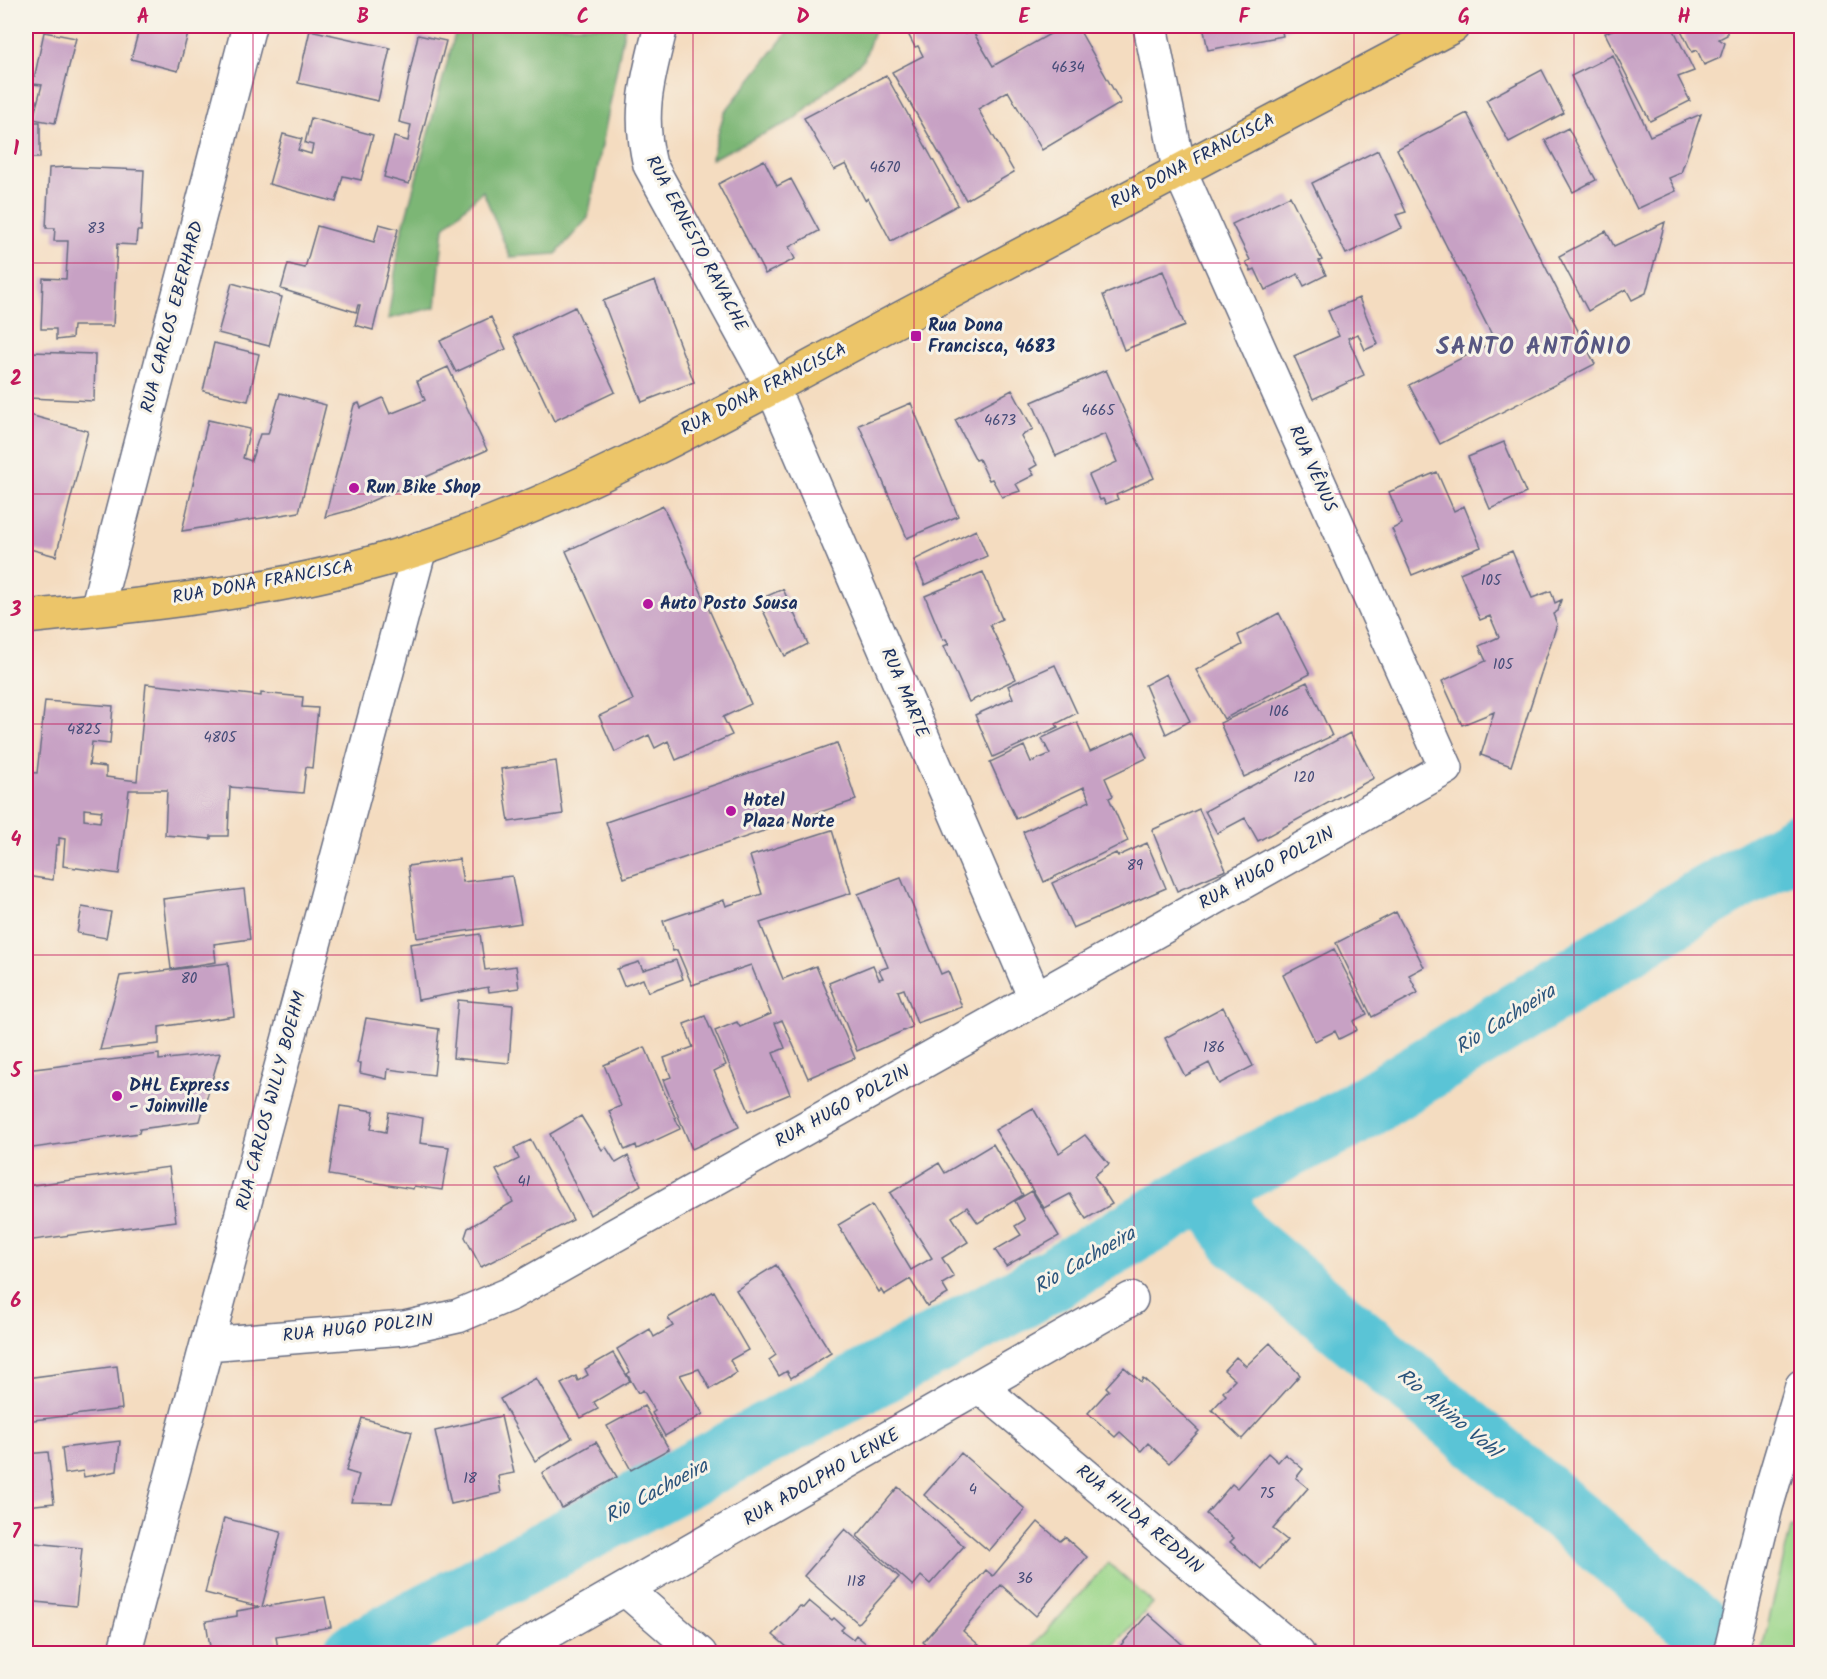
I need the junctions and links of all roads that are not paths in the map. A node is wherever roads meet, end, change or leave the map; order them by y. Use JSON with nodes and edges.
{"nodes":[{"id":1,"x":249,"y":26,"type":"edge"},
{"id":2,"x":661,"y":26,"type":"edge"},
{"id":3,"x":1150,"y":26,"type":"edge"},
{"id":4,"x":1453,"y":26,"type":"edge"},
{"id":5,"x":1179,"y":169,"type":"junction"},
{"id":6,"x":772,"y":387,"type":"junction"},
{"id":7,"x":420,"y":548,"type":"junction"},
{"id":8,"x":97,"y":609,"type":"junction"},
{"id":9,"x":26,"y":617,"type":"edge"},
{"id":10,"x":1446,"y":768,"type":"joint"},
{"id":11,"x":1035,"y":999,"type":"junction"},
{"id":12,"x":1131,"y":1299,"type":"dead end"},
{"id":13,"x":207,"y":1344,"type":"junction"},
{"id":14,"x":1802,"y":1386,"type":"edge"},
{"id":15,"x":980,"y":1387,"type":"junction"},
{"id":16,"x":626,"y":1590,"type":"junction"},
{"id":17,"x":124,"y":1653,"type":"edge"},
{"id":18,"x":511,"y":1653,"type":"edge"},
{"id":19,"x":700,"y":1653,"type":"edge"},
{"id":20,"x":1298,"y":1653,"type":"edge"},
{"id":21,"x":1730,"y":1653,"type":"edge"}],
"edges":[{"from":1,"to":8,"type":"street","name":"RUA CARLOS EBERHARD"},
{"from":2,"to":6,"type":"street","name":"RUA ERNESTO RAVACHE"},
{"from":3,"to":5,"type":"street","name":"RUA VÊNUS"},
{"from":4,"to":5,"type":"main road","name":"RUA DONA FRANCISCA"},
{"from":5,"to":6,"type":"main road","name":"RUA DONA FRANCISCA"},
{"from":5,"to":10,"type":"street","name":"RUA VÊNUS"},
{"from":6,"to":7,"type":"main road","name":"RUA DONA FRANCISCA"},
{"from":6,"to":11,"type":"street","name":"RUA MARTE"},
{"from":7,"to":8,"type":"main road","name":"RUA DONA FRANCISCA"},
{"from":7,"to":13,"type":"street","name":"RUA CARLOS WILLY BOEHM"},
{"from":8,"to":9,"type":"main road","name":"RUA DONA FRANCISCA"},
{"from":10,"to":11,"type":"street","name":"RUA HUGO POLZIN"},
{"from":11,"to":13,"type":"street","name":"RUA HUGO POLZIN"},
{"from":12,"to":15,"type":"street","name":"RUA ADOLPHO LENKE"},
{"from":13,"to":17,"type":"street","name":"RUA CARLOS WILLY BOEHM"},
{"from":14,"to":21,"type":"street"},
{"from":15,"to":16,"type":"street","name":"RUA ADOLPHO LENKE"},
{"from":15,"to":20,"type":"street","name":"RUA HILDA REDDIN"},
{"from":16,"to":18,"type":"street","name":"RUA ADOLPHO LENKE"},
{"from":16,"to":19,"type":"street"}]}
